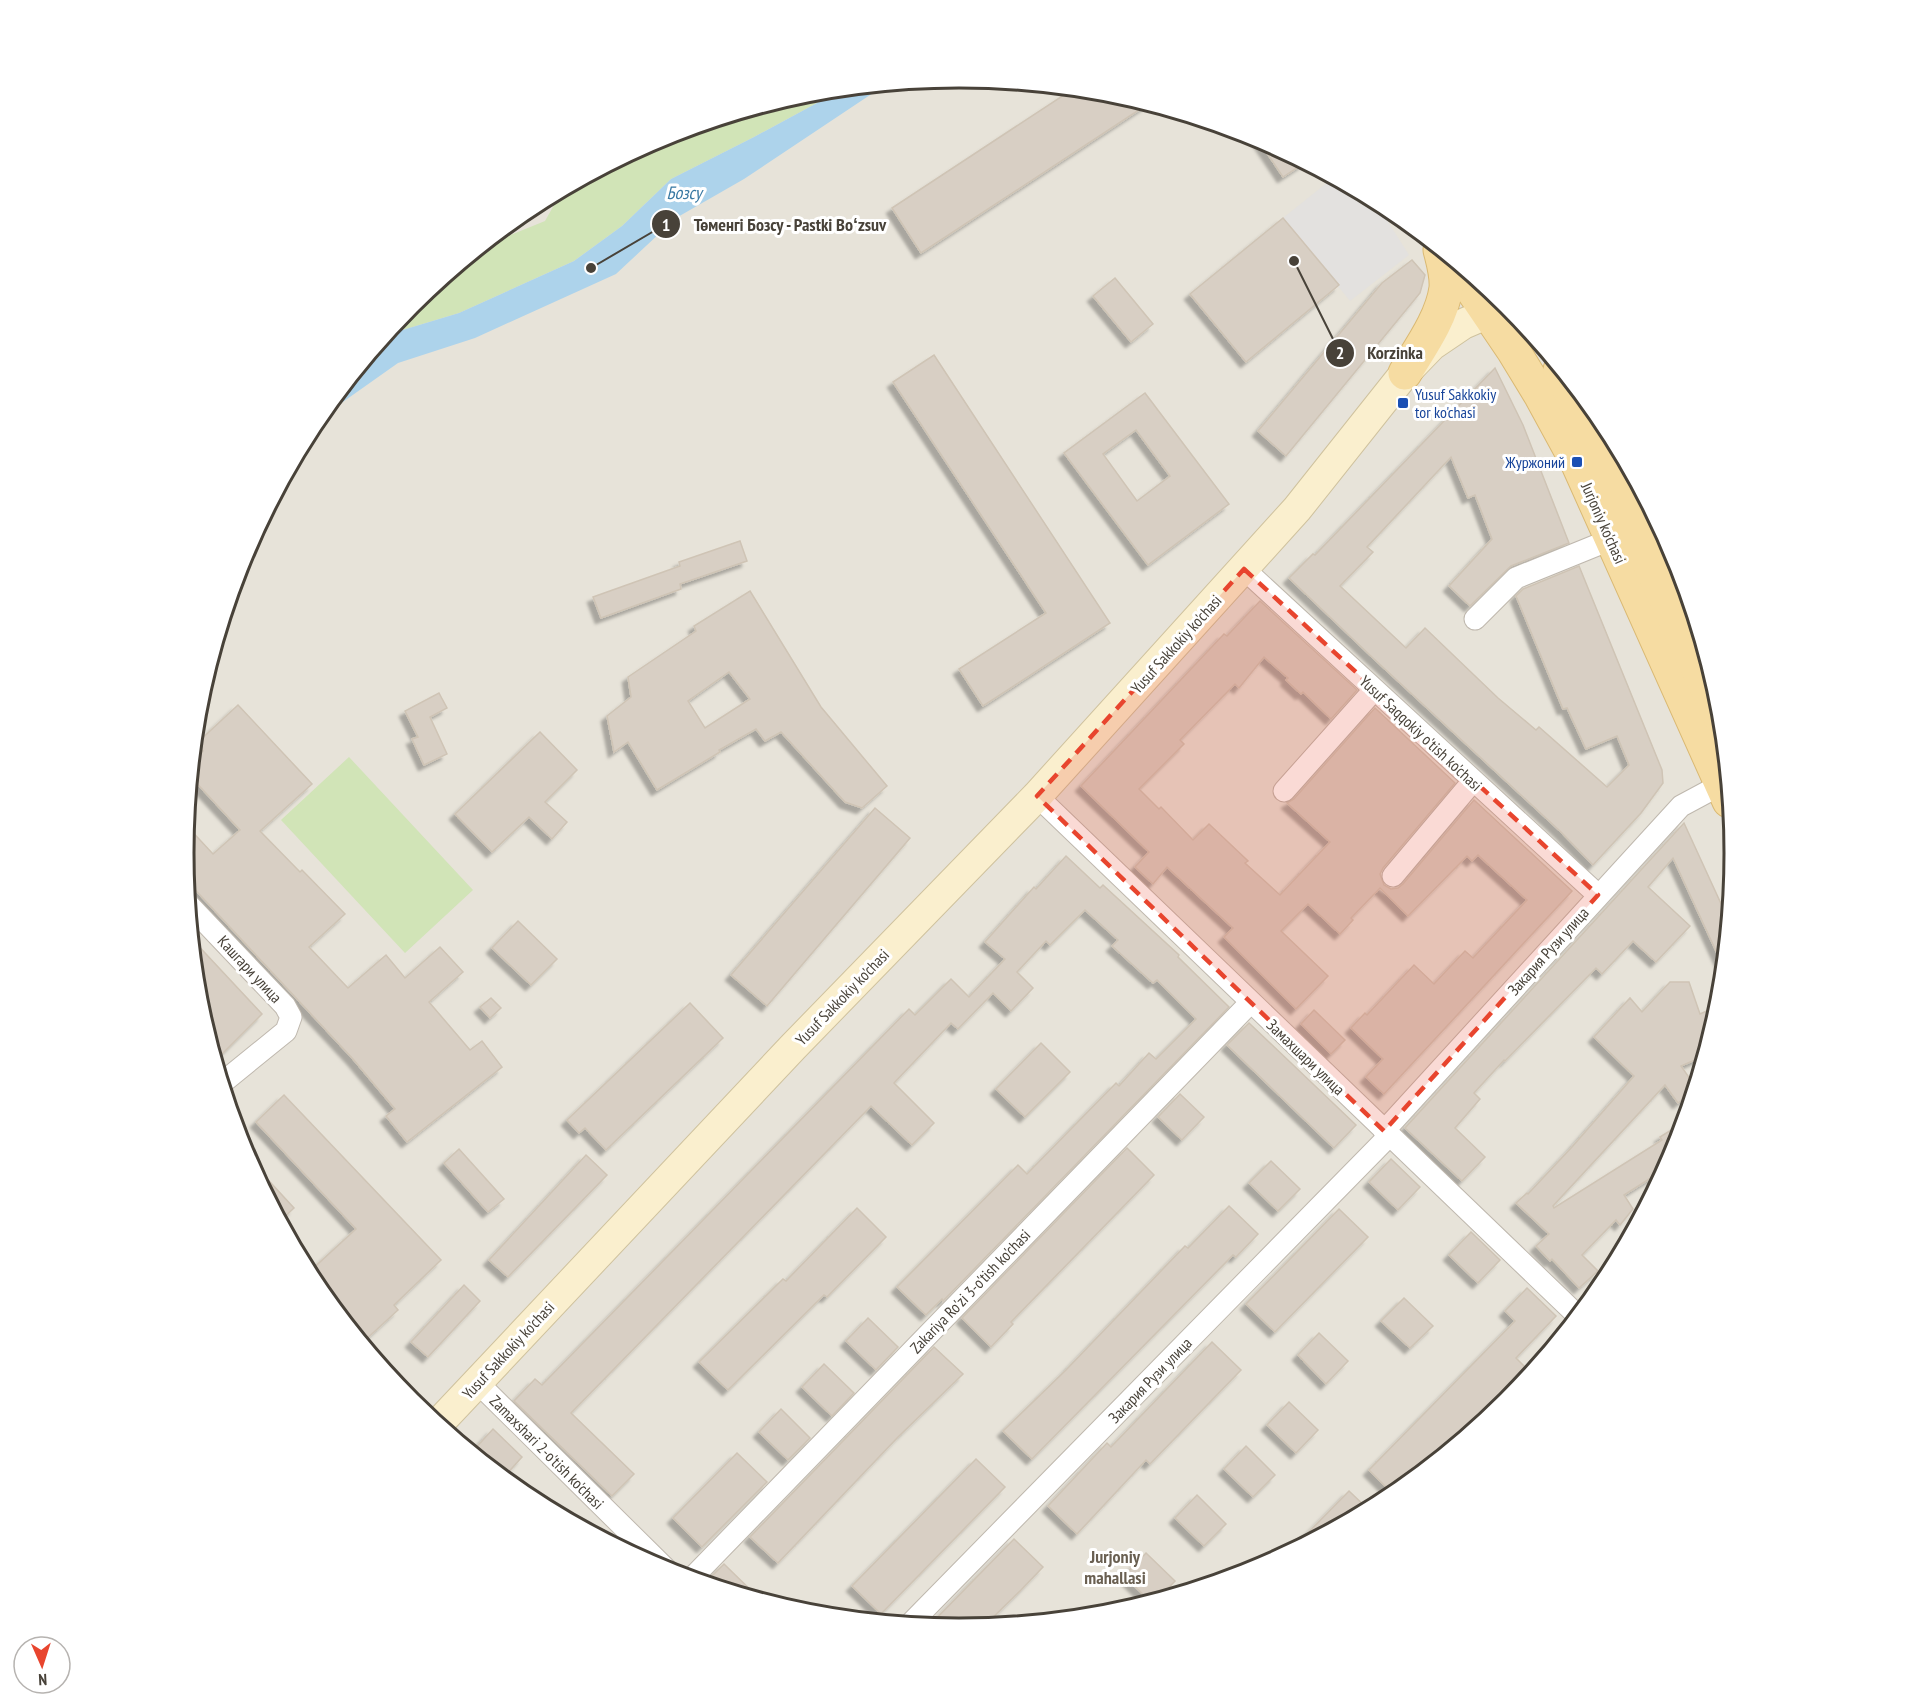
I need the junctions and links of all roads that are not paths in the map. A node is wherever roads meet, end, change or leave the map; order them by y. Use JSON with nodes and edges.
{"nodes":[{"id":1,"x":1444,"y":262,"type":"edge"},
{"id":2,"x":1503,"y":316,"type":"edge"},
{"id":3,"x":1405,"y":373,"type":"junction"},
{"id":4,"x":1572,"y":397,"type":"edge"},
{"id":5,"x":1612,"y":538,"type":"junction"},
{"id":6,"x":1245,"y":569,"type":"junction"},
{"id":7,"x":1475,"y":619,"type":"dead end"},
{"id":8,"x":1704,"y":682,"type":"edge"},
{"id":9,"x":1374,"y":690,"type":"junction"},
{"id":10,"x":1719,"y":777,"type":"edge"},
{"id":11,"x":1473,"y":781,"type":"junction"},
{"id":12,"x":1284,"y":791,"type":"dead end"},
{"id":13,"x":1721,"y":794,"type":"edge"},
{"id":14,"x":1037,"y":796,"type":"junction"},
{"id":15,"x":1393,"y":876,"type":"dead end"},
{"id":16,"x":1598,"y":895,"type":"junction"},
{"id":17,"x":197,"y":913,"type":"edge"},
{"id":18,"x":1250,"y":1003,"type":"junction"},
{"id":19,"x":228,"y":1078,"type":"edge"},
{"id":20,"x":1386,"y":1133,"type":"junction"},
{"id":21,"x":1572,"y":1310,"type":"edge"},
{"id":22,"x":477,"y":1382,"type":"junction"},
{"id":23,"x":443,"y":1418,"type":"edge"},
{"id":24,"x":649,"y":1553,"type":"edge"},
{"id":25,"x":698,"y":1572,"type":"edge"},
{"id":26,"x":917,"y":1617,"type":"edge"}],
"edges":[{"from":1,"to":3,"type":"main road"},
{"from":2,"to":3,"type":"main road","name":"Yusuf Sakkokiy ko'chasi"},
{"from":2,"to":5,"type":"main road","name":"Jurjoniy ko'chasi"},
{"from":2,"to":6,"type":"main road","name":"Yusuf Sakkokiy ko'chasi"},
{"from":3,"to":6,"type":"main road","name":"Yusuf Sakkokiy ko'chasi"},
{"from":4,"to":8,"type":"main road","name":"Jurjoniy ko'chasi"},
{"from":5,"to":7,"type":"street"},
{"from":5,"to":10,"type":"main road","name":"Jurjoniy ko'chasi"},
{"from":6,"to":9,"type":"street","name":"Yusuf Saqqokiy o'tish ko'chasi"},
{"from":6,"to":14,"type":"main road","name":"Yusuf Sakkokiy ko'chasi"},
{"from":9,"to":11,"type":"street","name":"Yusuf Saqqokiy o'tish ko'chasi"},
{"from":9,"to":12,"type":"street"},
{"from":11,"to":15,"type":"street"},
{"from":11,"to":16,"type":"street","name":"Yusuf Saqqokiy o'tish ko'chasi"},
{"from":13,"to":16,"type":"street","name":"Закария Рузи улица"},
{"from":14,"to":18,"type":"street","name":"Замахшари улица"},
{"from":14,"to":22,"type":"main road","name":"Yusuf Sakkokiy ko'chasi"},
{"from":16,"to":20,"type":"street","name":"Закария Рузи улица"},
{"from":17,"to":19,"type":"street","name":"Кашгари улица"},
{"from":18,"to":20,"type":"street","name":"Замахшари улица"},
{"from":18,"to":25,"type":"street","name":"Zakariya Ro'zi 3-o'tish ko'chasi"},
{"from":20,"to":21,"type":"street","name":"Замахшари улица"},
{"from":20,"to":26,"type":"street","name":"Закария Рузи улица"},
{"from":22,"to":23,"type":"main road","name":"Yusuf Sakkokiy ko'chasi"},
{"from":22,"to":24,"type":"street","name":"Zamaxshari 2-o'tish ko'chasi"}]}
